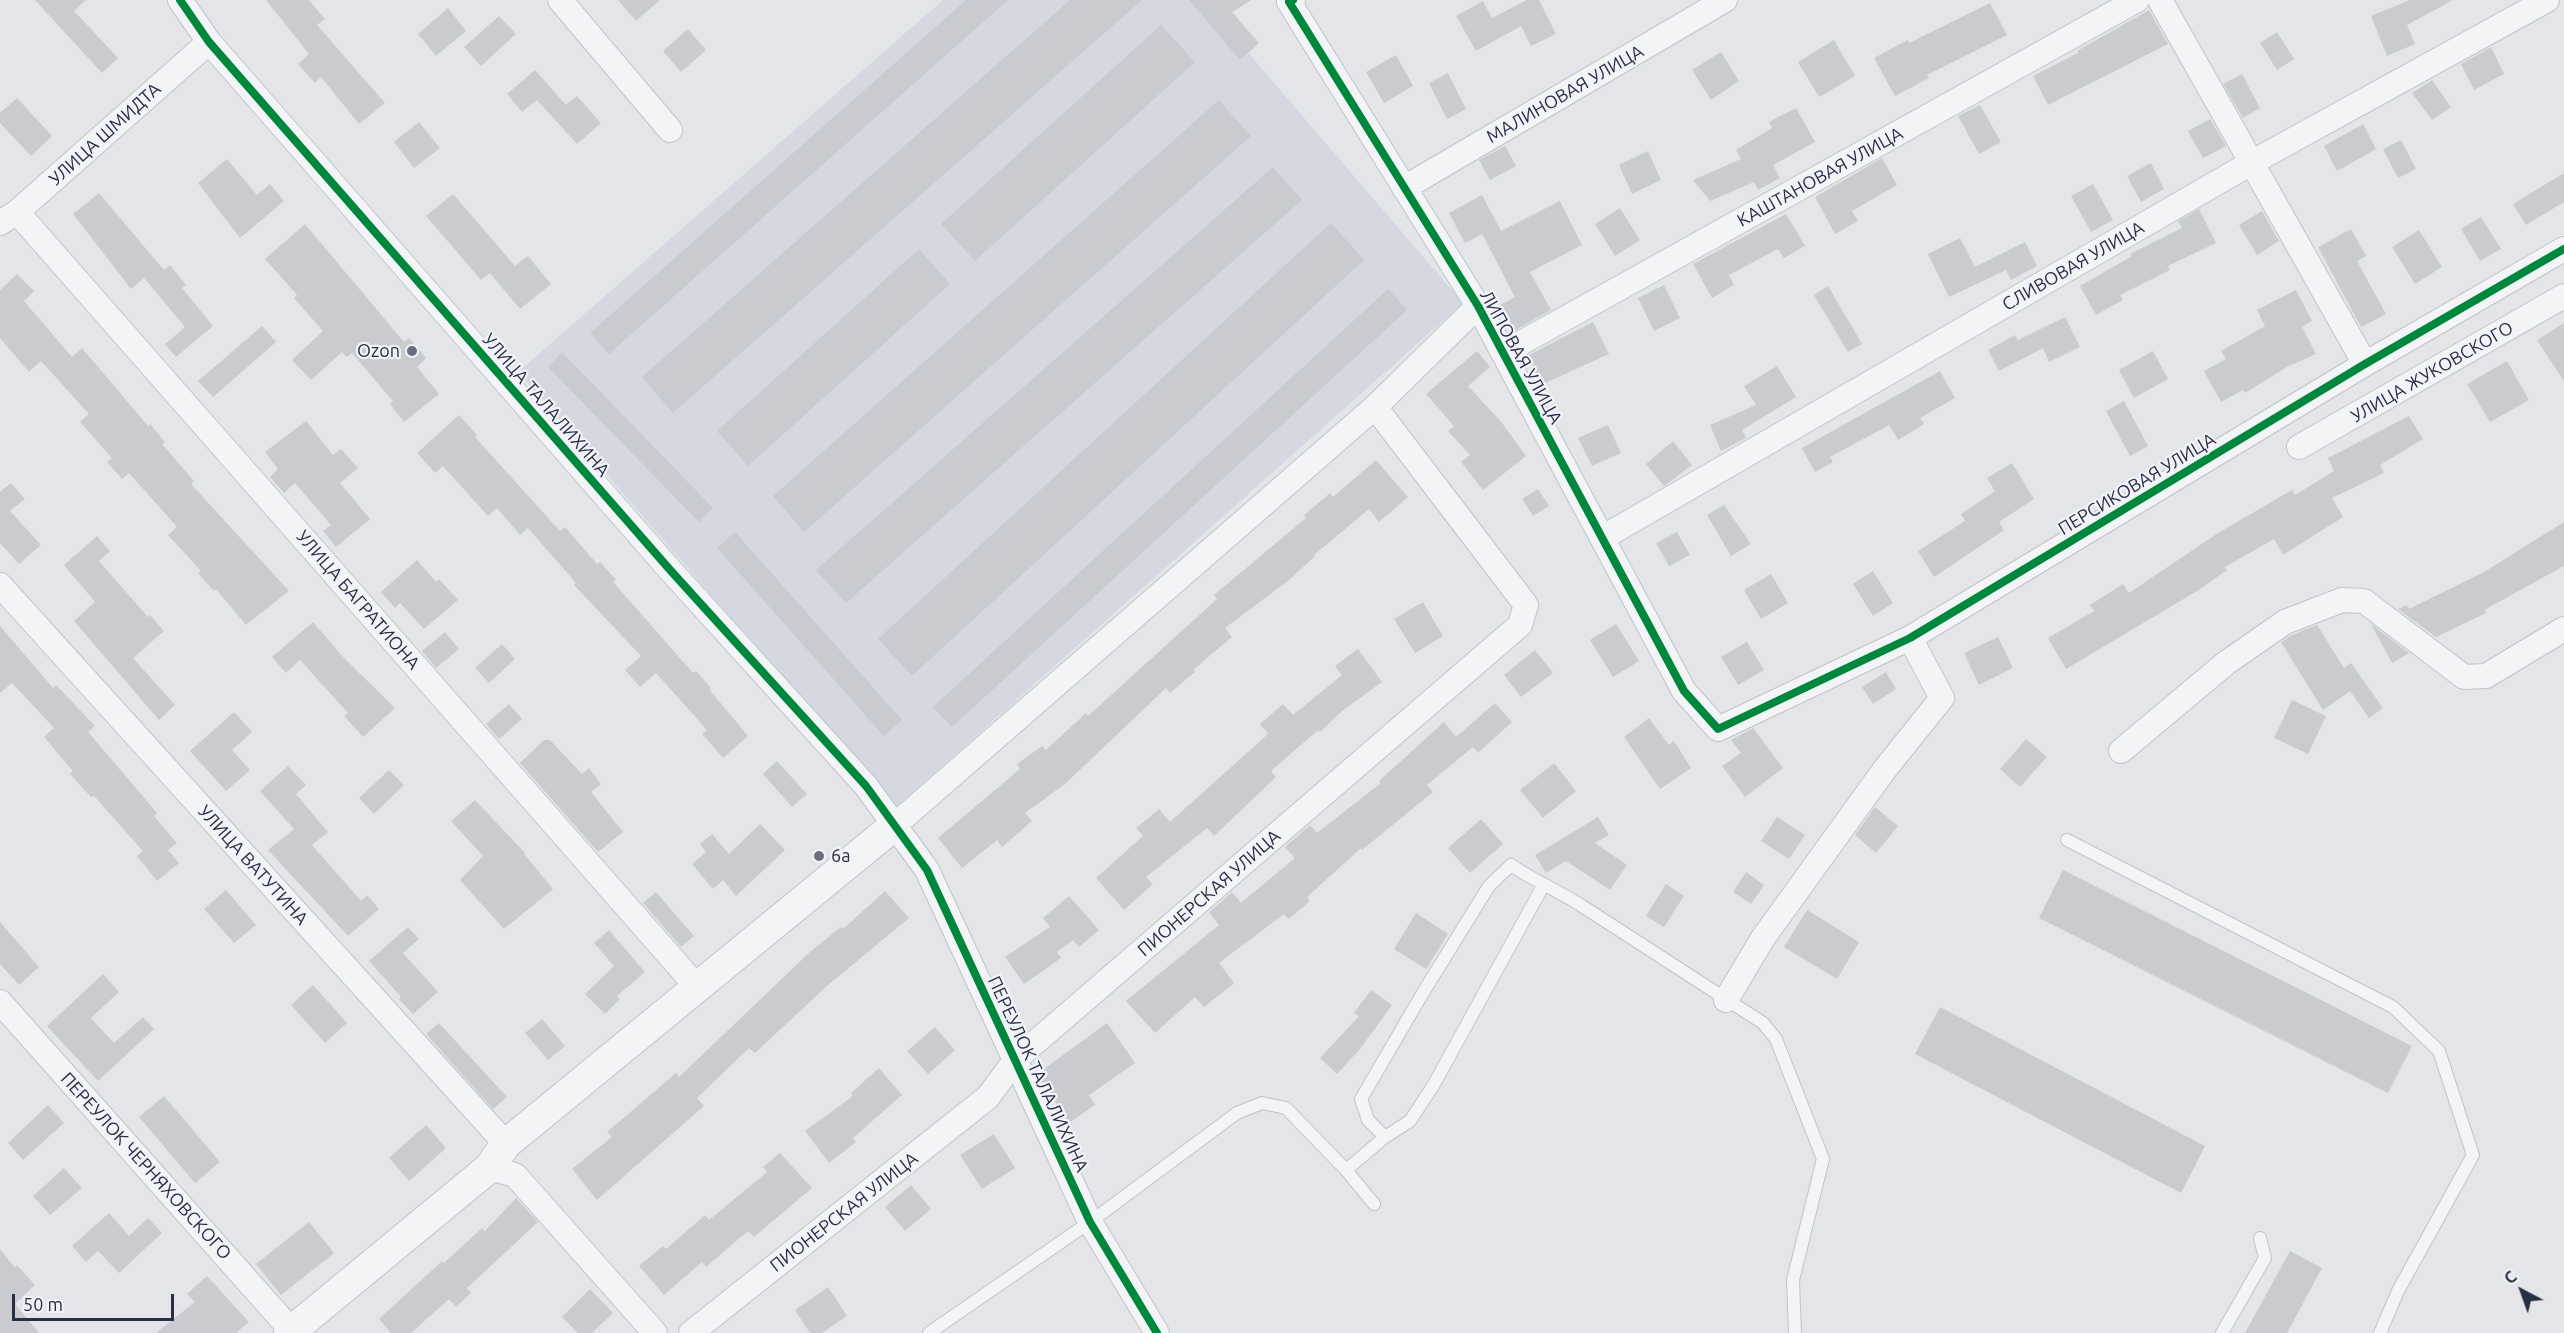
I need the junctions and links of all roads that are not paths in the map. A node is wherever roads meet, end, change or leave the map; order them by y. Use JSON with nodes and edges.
{"nodes":[{"id":1,"x":180,"y":0,"type":"edge"},
{"id":2,"x":560,"y":0,"type":"edge"},
{"id":3,"x":1725,"y":0,"type":"edge"},
{"id":4,"x":2137,"y":0,"type":"edge"},
{"id":5,"x":2160,"y":0,"type":"edge"},
{"id":6,"x":2547,"y":0,"type":"edge"},
{"id":7,"x":1291,"y":1,"type":"edge"},
{"id":8,"x":208,"y":42,"type":"junction"},
{"id":9,"x":670,"y":130,"type":"dead end"},
{"id":10,"x":2251,"y":163,"type":"junction"},
{"id":11,"x":1404,"y":188,"type":"junction"},
{"id":12,"x":9,"y":217,"type":"edge"},
{"id":13,"x":2564,"y":249,"type":"edge"},
{"id":14,"x":2564,"y":296,"type":"edge"},
{"id":15,"x":1478,"y":306,"type":"junction"},
{"id":16,"x":1503,"y":353,"type":"junction"},
{"id":17,"x":2365,"y":364,"type":"junction"},
{"id":18,"x":1375,"y":407,"type":"junction"},
{"id":19,"x":2300,"y":447,"type":"dead end"},
{"id":20,"x":1602,"y":538,"type":"junction"},
{"id":21,"x":0,"y":585,"type":"edge"},
{"id":22,"x":2564,"y":629,"type":"edge"},
{"id":23,"x":1910,"y":638,"type":"junction"},
{"id":24,"x":1718,"y":729,"type":"joint"},
{"id":25,"x":2121,"y":752,"type":"dead end"},
{"id":26,"x":895,"y":825,"type":"junction"},
{"id":27,"x":2067,"y":840,"type":"dead end"},
{"id":28,"x":1543,"y":886,"type":"junction"},
{"id":29,"x":698,"y":988,"type":"junction"},
{"id":30,"x":1726,"y":1000,"type":"junction"},
{"id":31,"x":0,"y":1002,"type":"edge"},
{"id":32,"x":1016,"y":1059,"type":"junction"},
{"id":33,"x":1384,"y":1137,"type":"junction"},
{"id":34,"x":497,"y":1156,"type":"junction"},
{"id":35,"x":1346,"y":1170,"type":"junction"},
{"id":36,"x":1374,"y":1204,"type":"dead end"},
{"id":37,"x":1090,"y":1222,"type":"junction"},
{"id":38,"x":2260,"y":1238,"type":"dead end"},
{"id":39,"x":291,"y":1332,"type":"edge"},
{"id":40,"x":655,"y":1333,"type":"edge"},
{"id":41,"x":691,"y":1333,"type":"edge"},
{"id":42,"x":929,"y":1333,"type":"edge"},
{"id":43,"x":1158,"y":1333,"type":"edge"},
{"id":44,"x":1795,"y":1333,"type":"edge"},
{"id":45,"x":2222,"y":1333,"type":"edge"},
{"id":46,"x":2380,"y":1333,"type":"edge"}],
"edges":[{"from":1,"to":8,"type":"street","name":"УЛИЦА ТАЛАЛИХИНА"},
{"from":2,"to":9,"type":"street"},
{"from":3,"to":11,"type":"street","name":"МАЛИНОВАЯ УЛИЦА"},
{"from":4,"to":16,"type":"street","name":"КАШТАНОВАЯ УЛИЦА"},
{"from":5,"to":10,"type":"street"},
{"from":6,"to":10,"type":"street","name":"СЛИВОВАЯ УЛИЦА"},
{"from":7,"to":11,"type":"street","name":"ЛИПОВАЯ УЛИЦА"},
{"from":8,"to":12,"type":"street","name":"УЛИЦА ШМИДТА"},
{"from":8,"to":26,"type":"street","name":"УЛИЦА ТАЛАЛИХИНА"},
{"from":10,"to":17,"type":"street"},
{"from":10,"to":20,"type":"street","name":"СЛИВОВАЯ УЛИЦА"},
{"from":11,"to":15,"type":"street","name":"ЛИПОВАЯ УЛИЦА"},
{"from":12,"to":29,"type":"street","name":"УЛИЦА БАГРАТИОНА"},
{"from":13,"to":17,"type":"street","name":"ПЕРСИКОВАЯ УЛИЦА"},
{"from":14,"to":19,"type":"street","name":"УЛИЦА ЖУКОВСКОГО"},
{"from":15,"to":16,"type":"street","name":"ЛИПОВАЯ УЛИЦА"},
{"from":15,"to":18,"type":"street"},
{"from":16,"to":20,"type":"street","name":"ЛИПОВАЯ УЛИЦА"},
{"from":17,"to":23,"type":"street","name":"ПЕРСИКОВАЯ УЛИЦА"},
{"from":18,"to":26,"type":"street"},
{"from":18,"to":32,"type":"street","name":"ПИОНЕРСКАЯ УЛИЦА"},
{"from":20,"to":24,"type":"street","name":"ЛИПОВАЯ УЛИЦА"},
{"from":21,"to":34,"type":"street","name":"УЛИЦА ВАТУТИНА"},
{"from":22,"to":25,"type":"street"},
{"from":23,"to":24,"type":"street","name":"ПЕРСИКОВАЯ УЛИЦА"},
{"from":23,"to":30,"type":"street"},
{"from":26,"to":29,"type":"street"},
{"from":26,"to":32,"type":"street","name":"ПЕРЕУЛОК ТАЛАЛИХИНА"},
{"from":27,"to":46,"type":"lane"},
{"from":28,"to":30,"type":"lane"},
{"from":28,"to":33,"type":"lane"},
{"from":28,"to":33,"type":"lane"},
{"from":29,"to":34,"type":"street"},
{"from":30,"to":44,"type":"lane"},
{"from":31,"to":39,"type":"street","name":"ПЕРЕУЛОК ЧЕРНЯХОВСКОГО"},
{"from":32,"to":37,"type":"street","name":"ПЕРЕУЛОК ТАЛАЛИХИНА"},
{"from":32,"to":41,"type":"street","name":"ПИОНЕРСКАЯ УЛИЦА"},
{"from":33,"to":35,"type":"lane"},
{"from":34,"to":39,"type":"street"},
{"from":34,"to":40,"type":"street"},
{"from":35,"to":36,"type":"lane"},
{"from":35,"to":37,"type":"lane"},
{"from":37,"to":42,"type":"lane"},
{"from":37,"to":43,"type":"street","name":"ПЕРЕУЛОК ТАЛАЛИХИНА"},
{"from":38,"to":45,"type":"lane"}]}
